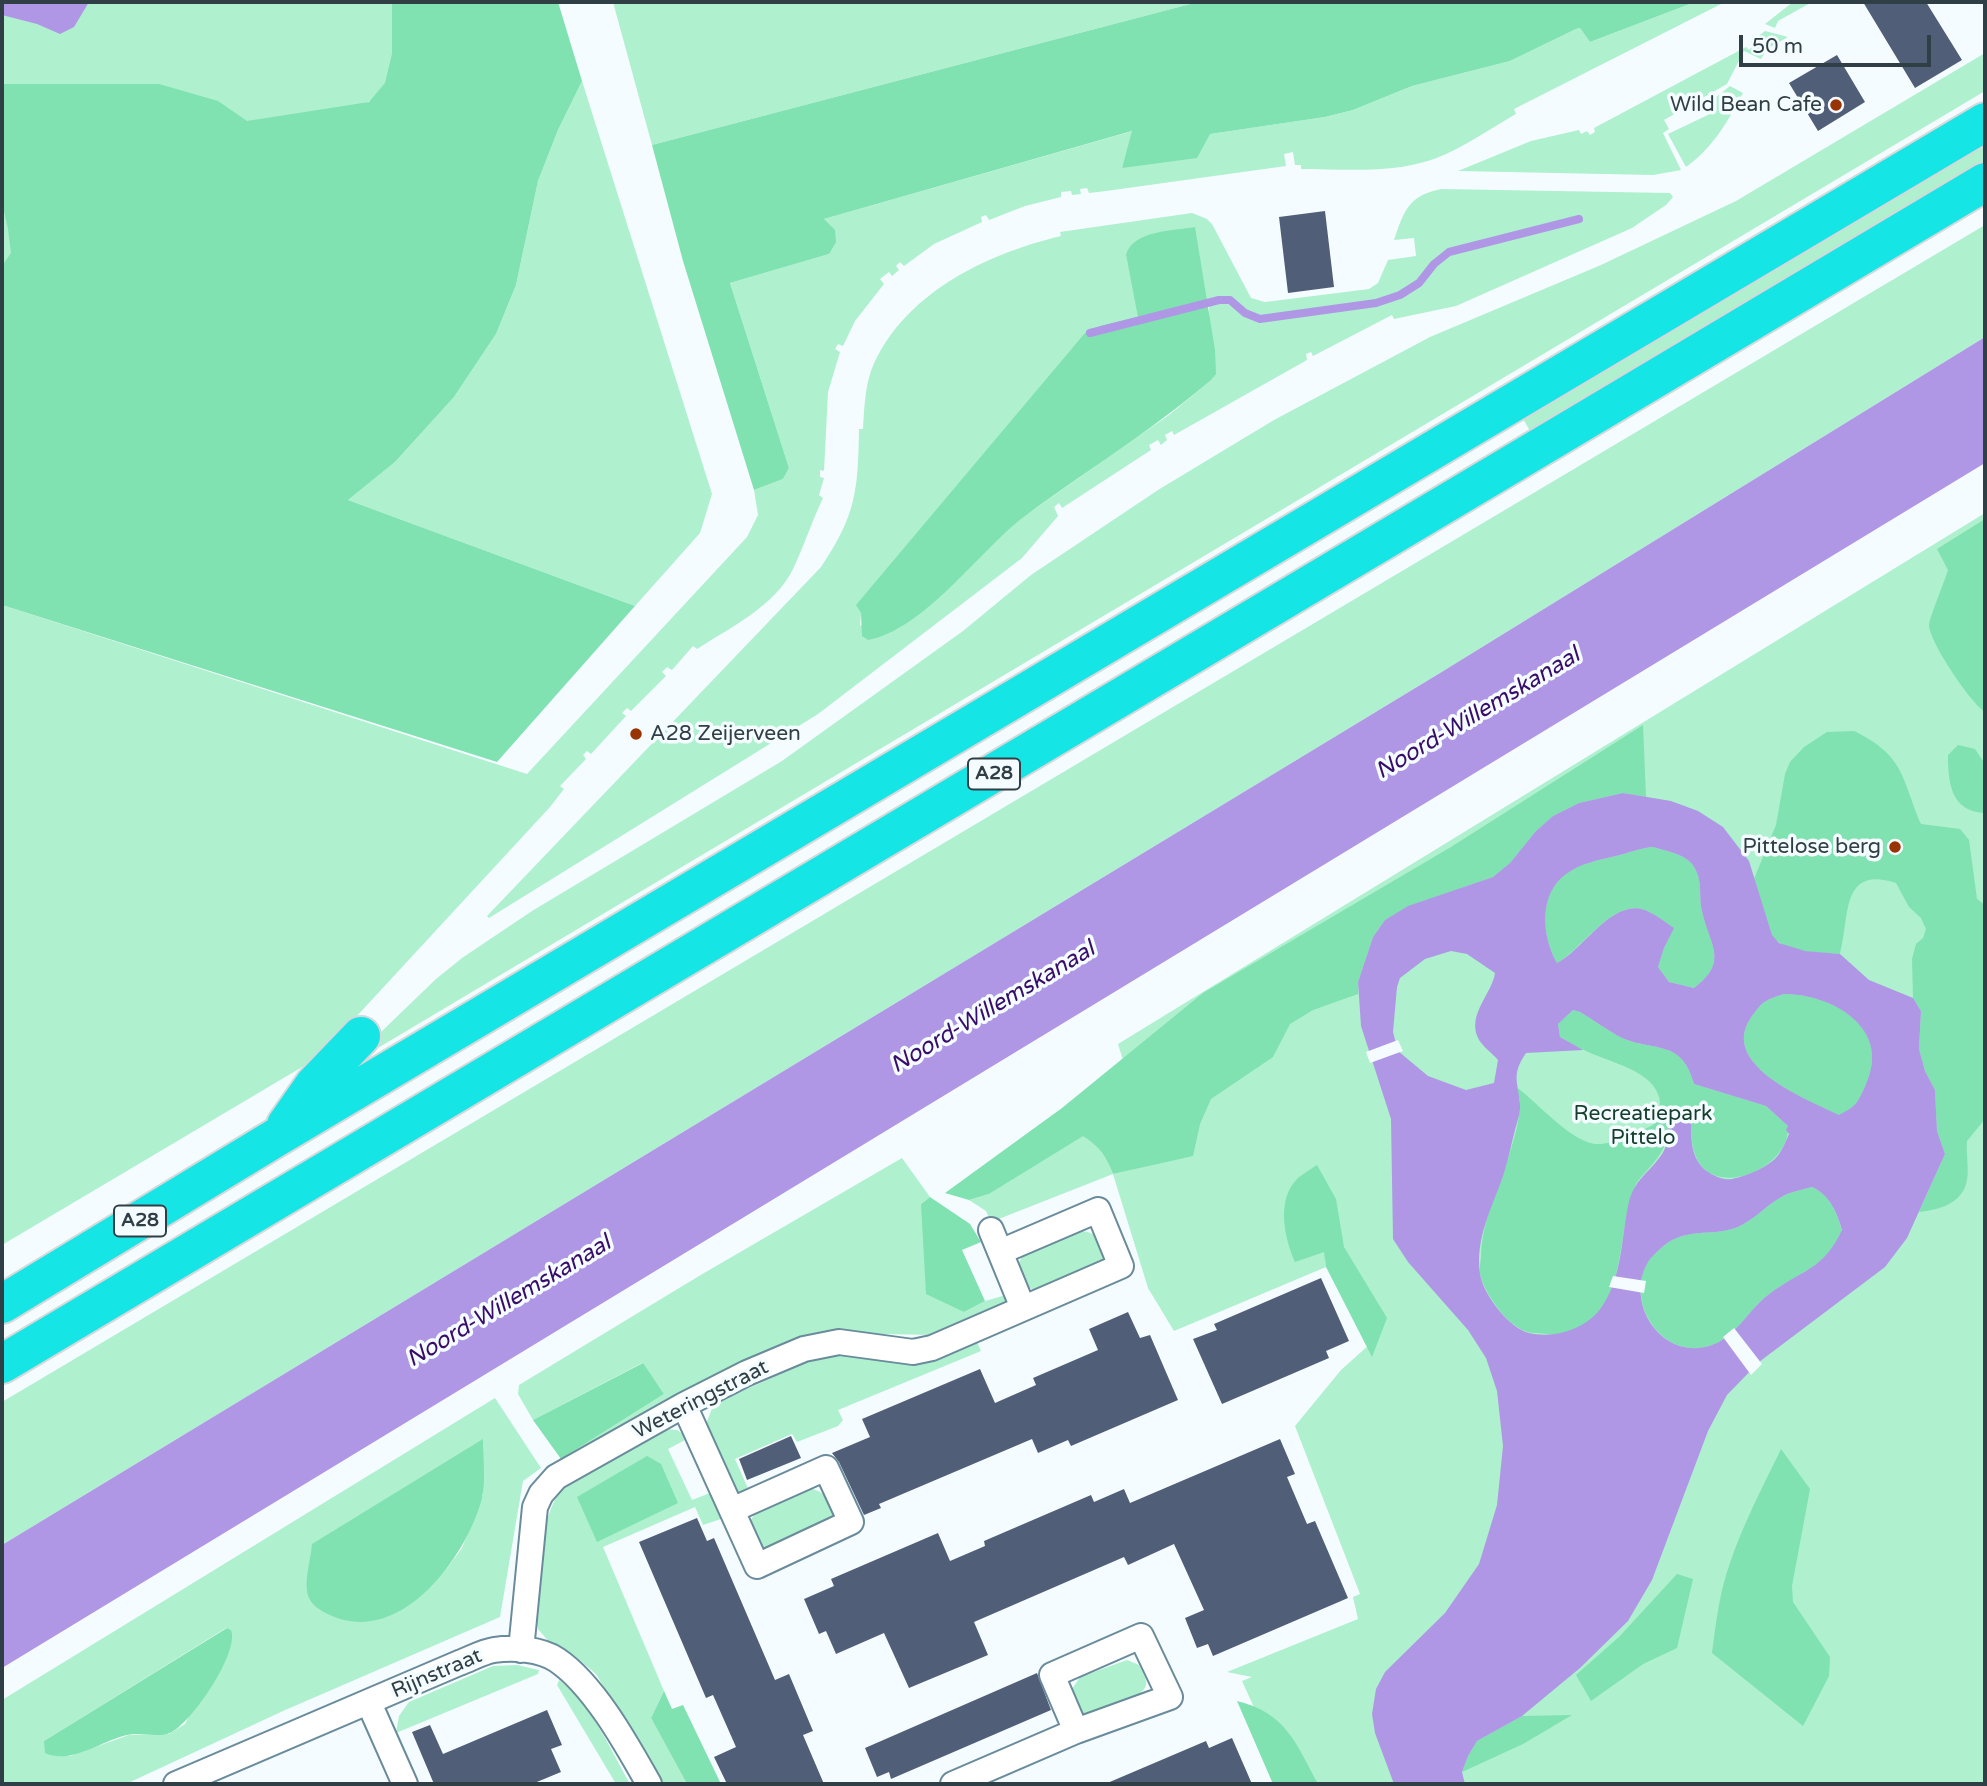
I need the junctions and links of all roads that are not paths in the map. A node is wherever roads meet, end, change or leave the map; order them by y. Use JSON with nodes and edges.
{"nodes":[{"id":1,"x":1985,"y":122,"type":"edge"},
{"id":2,"x":1985,"y":182,"type":"edge"},
{"id":3,"x":361,"y":1036,"type":"dead end"},
{"id":4,"x":277,"y":1137,"type":"junction"},
{"id":5,"x":2,"y":1304,"type":"edge"},
{"id":6,"x":1023,"y":1308,"type":"junction"},
{"id":7,"x":2,"y":1364,"type":"edge"},
{"id":8,"x":684,"y":1405,"type":"junction"},
{"id":9,"x":732,"y":1510,"type":"junction"},
{"id":10,"x":521,"y":1650,"type":"junction"},
{"id":11,"x":369,"y":1703,"type":"junction"},
{"id":12,"x":1076,"y":1731,"type":"junction"},
{"id":13,"x":176,"y":1784,"type":"edge"},
{"id":14,"x":405,"y":1784,"type":"edge"},
{"id":15,"x":649,"y":1784,"type":"edge"},
{"id":16,"x":953,"y":1784,"type":"edge"}],
"edges":[{"from":1,"to":4,"type":"highway","number":"A28"},
{"from":2,"to":7,"type":"highway","number":"A28"},
{"from":3,"to":4,"type":"highway","number":"A28"},
{"from":4,"to":5,"type":"highway","number":"A28"},
{"from":6,"to":6,"type":"street","name":"Weteringstraat"},
{"from":6,"to":8,"type":"street","name":"Weteringstraat"},
{"from":8,"to":9,"type":"street"},
{"from":8,"to":10,"type":"street","name":"Weteringstraat"},
{"from":9,"to":9,"type":"street"},
{"from":10,"to":11,"type":"street","name":"Rijnstraat"},
{"from":10,"to":15,"type":"street","name":"Rijnstraat"},
{"from":11,"to":13,"type":"street","name":"Rijnstraat"},
{"from":11,"to":14,"type":"street"},
{"from":12,"to":12,"type":"street"},
{"from":12,"to":16,"type":"street"}]}
